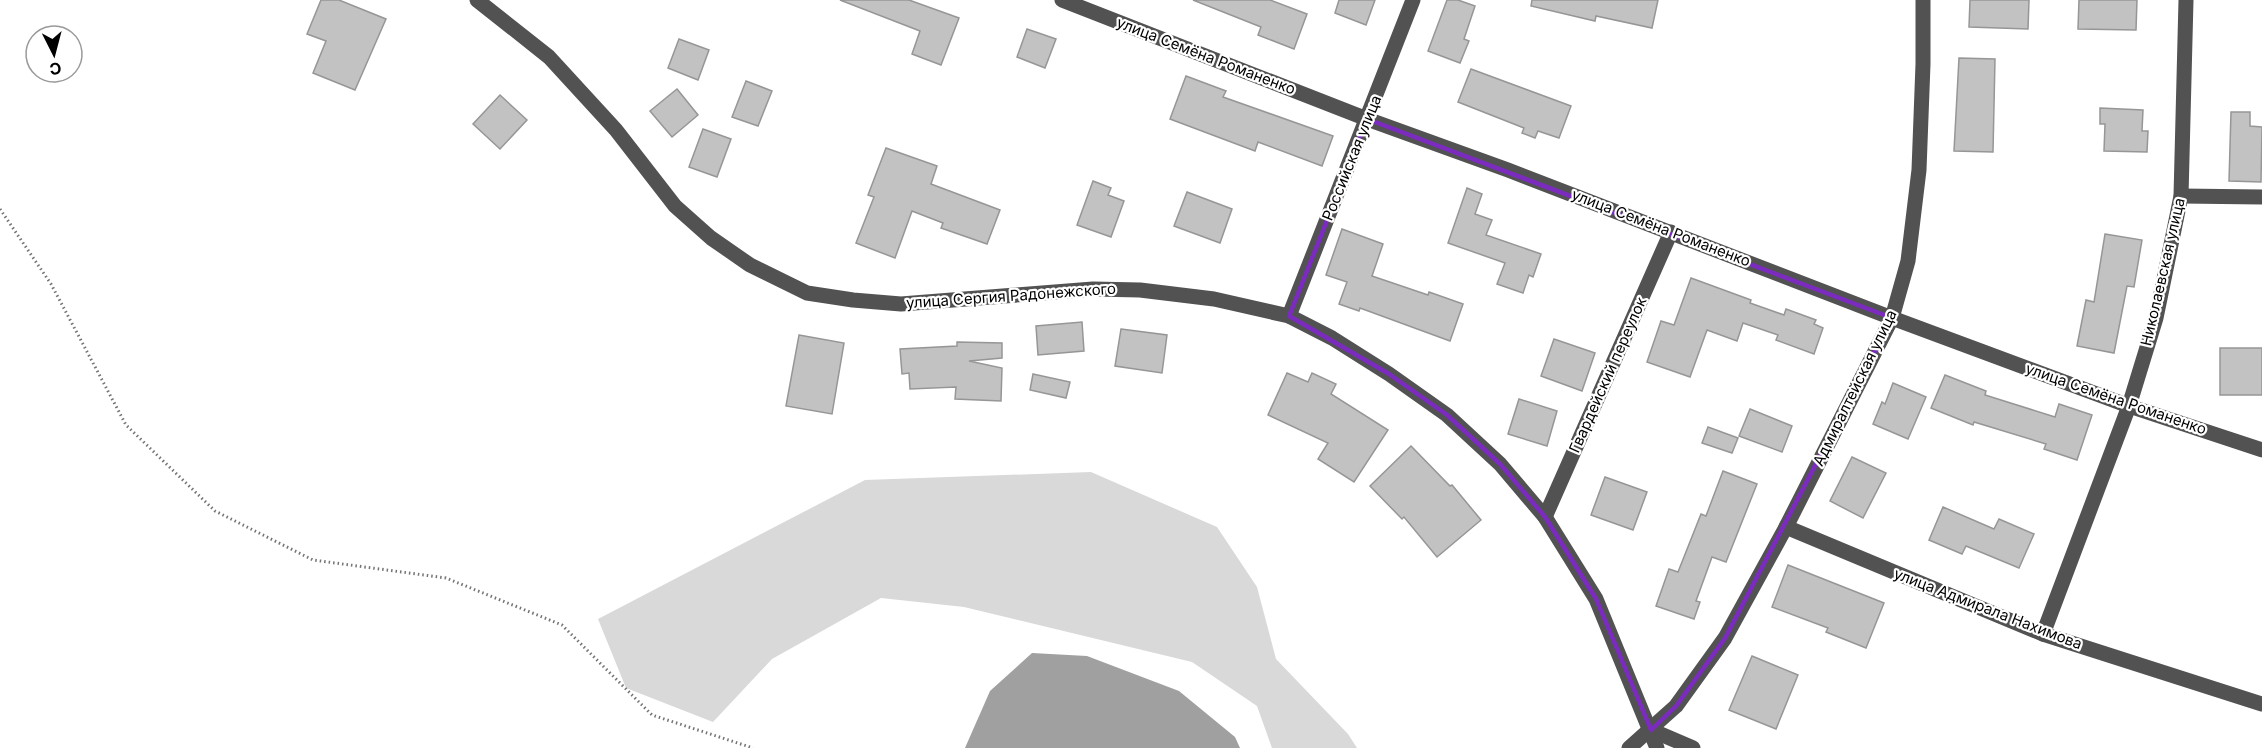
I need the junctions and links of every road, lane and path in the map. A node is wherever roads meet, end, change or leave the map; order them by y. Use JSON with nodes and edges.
{"nodes":[{"id":1,"x":477,"y":0,"type":"edge"},
{"id":2,"x":1062,"y":0,"type":"edge"},
{"id":3,"x":1413,"y":0,"type":"edge"},
{"id":4,"x":1923,"y":0,"type":"edge"},
{"id":5,"x":2186,"y":0,"type":"edge"},
{"id":6,"x":1367,"y":120,"type":"junction"},
{"id":7,"x":2181,"y":196,"type":"junction"},
{"id":8,"x":2262,"y":197,"type":"edge"},
{"id":9,"x":0,"y":209,"type":"edge"},
{"id":10,"x":1671,"y":232,"type":"junction"},
{"id":11,"x":1288,"y":316,"type":"junction"},
{"id":12,"x":1892,"y":318,"type":"junction"},
{"id":13,"x":2129,"y":406,"type":"junction"},
{"id":14,"x":2262,"y":450,"type":"edge"},
{"id":15,"x":1545,"y":517,"type":"junction"},
{"id":16,"x":1786,"y":527,"type":"junction"},
{"id":17,"x":2043,"y":634,"type":"junction"},
{"id":18,"x":2262,"y":704,"type":"edge"},
{"id":19,"x":1651,"y":730,"type":"junction"},
{"id":20,"x":753,"y":748,"type":"edge"},
{"id":21,"x":1629,"y":748,"type":"edge"},
{"id":22,"x":1657,"y":748,"type":"edge"},
{"id":23,"x":1693,"y":748,"type":"edge"}],
"edges":[{"from":1,"to":11,"type":"street","name":"улица Сергия Радонежского"},
{"from":2,"to":6,"type":"street","name":"улица Семёна Романенко"},
{"from":3,"to":6,"type":"street","name":"Российская улица"},
{"from":4,"to":12,"type":"street","name":"Адмиралтейская улица"},
{"from":5,"to":7,"type":"street","name":"Николаевская улица"},
{"from":6,"to":10,"type":"street","name":"улица Семёна Романенко"},
{"from":6,"to":11,"type":"street","name":"Российская улица"},
{"from":7,"to":8,"type":"street"},
{"from":7,"to":13,"type":"street","name":"Николаевская улица"},
{"from":9,"to":20,"type":"path"},
{"from":10,"to":12,"type":"street","name":"улица Семёна Романенко"},
{"from":10,"to":15,"type":"street","name":"Гвардейский переулок"},
{"from":11,"to":15,"type":"street","name":"улица Сергия Радонежского"},
{"from":12,"to":13,"type":"street","name":"улица Семёна Романенко"},
{"from":12,"to":16,"type":"street","name":"Адмиралтейская улица"},
{"from":13,"to":14,"type":"street","name":"улица Семёна Романенко"},
{"from":13,"to":17,"type":"street","name":"Николаевская улица"},
{"from":15,"to":19,"type":"street","name":"улица Сергия Радонежского"},
{"from":16,"to":17,"type":"street","name":"улица Адмирала Нахимова"},
{"from":16,"to":19,"type":"street","name":"Адмиралтейская улица"},
{"from":17,"to":18,"type":"street","name":"улица Адмирала Нахимова"},
{"from":19,"to":21,"type":"street","name":"Адмиралтейская улица"},
{"from":19,"to":22,"type":"street","name":"улица Сергия Радонежского"},
{"from":19,"to":23,"type":"street"}]}
